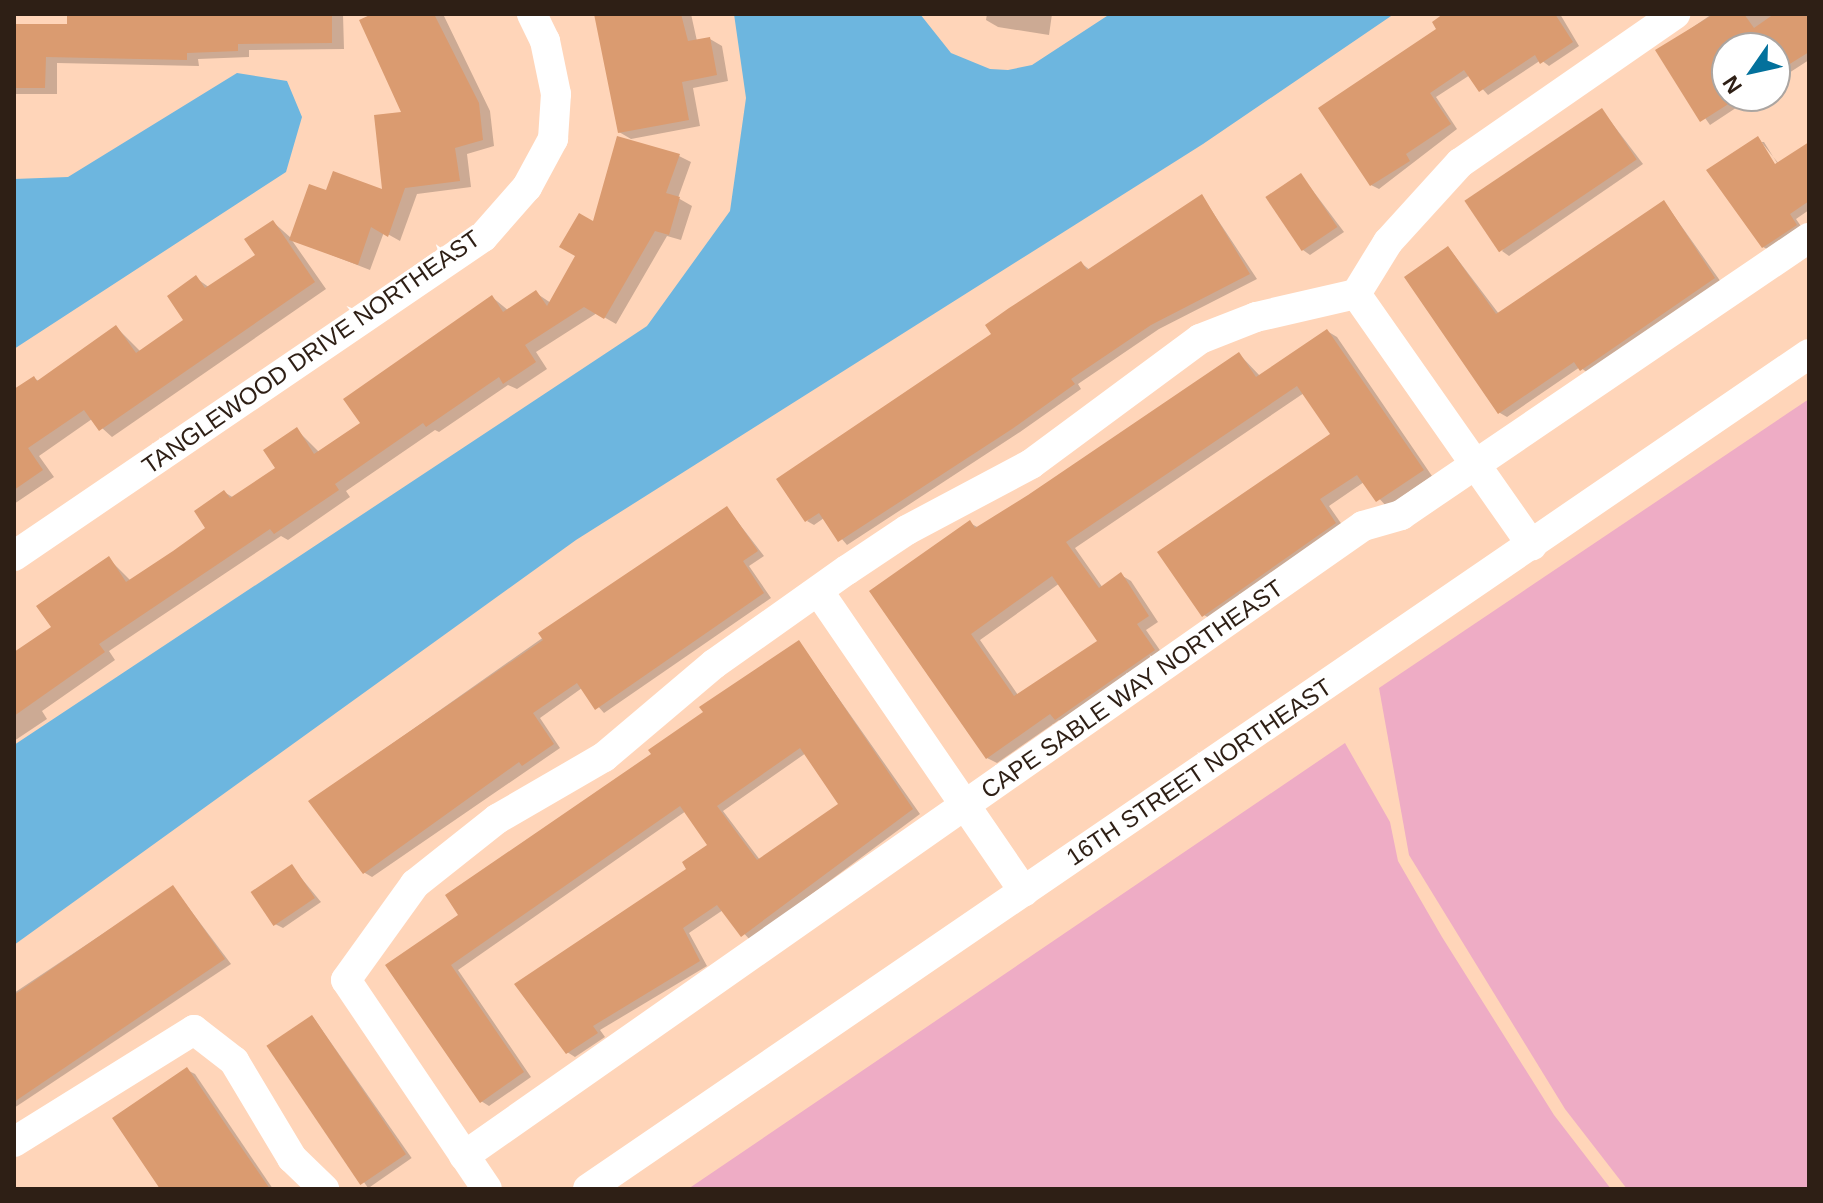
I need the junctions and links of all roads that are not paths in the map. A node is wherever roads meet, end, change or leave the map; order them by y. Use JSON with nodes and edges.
{"nodes":[{"id":1,"x":532,"y":14,"type":"edge"},
{"id":2,"x":1675,"y":14,"type":"edge"},
{"id":3,"x":1809,"y":238,"type":"edge"},
{"id":4,"x":1356,"y":294,"type":"junction"},
{"id":5,"x":1809,"y":354,"type":"edge"},
{"id":6,"x":1475,"y":466,"type":"junction"},
{"id":7,"x":1532,"y":545,"type":"junction"},
{"id":8,"x":14,"y":556,"type":"edge"},
{"id":9,"x":819,"y":592,"type":"junction"},
{"id":10,"x":965,"y":806,"type":"junction"},
{"id":11,"x":1024,"y":891,"type":"junction"},
{"id":12,"x":14,"y":1142,"type":"edge"},
{"id":13,"x":464,"y":1156,"type":"junction"},
{"id":14,"x":324,"y":1189,"type":"edge"},
{"id":15,"x":487,"y":1189,"type":"edge"},
{"id":16,"x":588,"y":1189,"type":"edge"}],
"edges":[{"from":1,"to":8,"type":"street","name":"TANGLEWOOD DRIVE NORTHEAST"},
{"from":2,"to":4,"type":"street"},
{"from":3,"to":6,"type":"street","name":"CAPE SABLE WAY NORTHEAST"},
{"from":4,"to":6,"type":"street"},
{"from":4,"to":9,"type":"street"},
{"from":5,"to":7,"type":"street","name":"16TH STREET NORTHEAST"},
{"from":6,"to":7,"type":"street"},
{"from":6,"to":10,"type":"street","name":"CAPE SABLE WAY NORTHEAST"},
{"from":7,"to":11,"type":"street","name":"16TH STREET NORTHEAST"},
{"from":9,"to":10,"type":"street"},
{"from":9,"to":13,"type":"street"},
{"from":10,"to":11,"type":"street"},
{"from":10,"to":13,"type":"street","name":"CAPE SABLE WAY NORTHEAST"},
{"from":11,"to":16,"type":"street","name":"16TH STREET NORTHEAST"},
{"from":12,"to":14,"type":"street"},
{"from":13,"to":15,"type":"street"}]}
